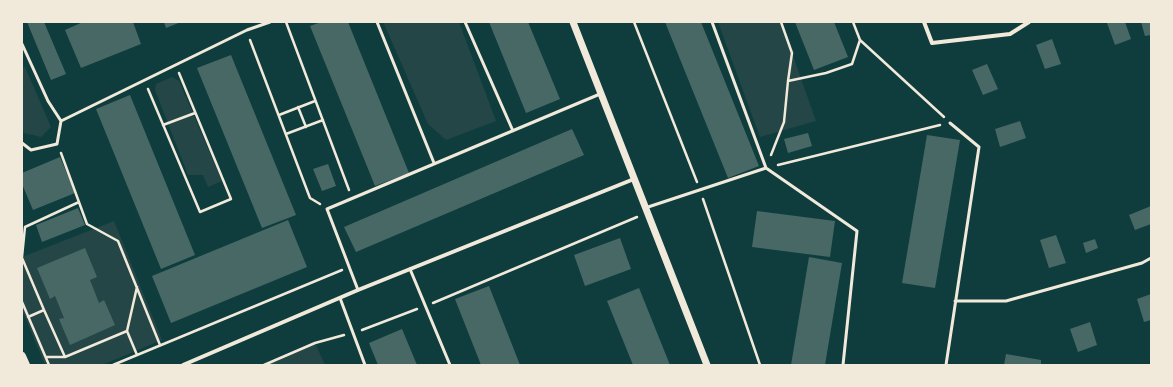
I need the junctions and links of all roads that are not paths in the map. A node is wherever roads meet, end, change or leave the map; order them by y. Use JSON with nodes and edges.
{"nodes":[{"id":1,"x":270,"y":22,"type":"edge"},
{"id":2,"x":377,"y":22,"type":"edge"},
{"id":3,"x":465,"y":22,"type":"edge"},
{"id":4,"x":573,"y":22,"type":"edge"},
{"id":5,"x":712,"y":22,"type":"edge"},
{"id":6,"x":924,"y":22,"type":"edge"},
{"id":7,"x":1028,"y":22,"type":"edge"},
{"id":8,"x":22,"y":44,"type":"edge"},
{"id":9,"x":600,"y":94,"type":"junction"},
{"id":10,"x":61,"y":121,"type":"junction"},
{"id":11,"x":950,"y":123,"type":"road end"},
{"id":12,"x":513,"y":131,"type":"junction"},
{"id":13,"x":22,"y":143,"type":"edge"},
{"id":14,"x":434,"y":163,"type":"junction"},
{"id":15,"x":766,"y":168,"type":"junction"},
{"id":16,"x":634,"y":179,"type":"junction"},
{"id":17,"x":646,"y":210,"type":"junction"},
{"id":18,"x":1151,"y":258,"type":"edge"},
{"id":19,"x":410,"y":269,"type":"junction"},
{"id":20,"x":358,"y":290,"type":"junction"},
{"id":21,"x":340,"y":298,"type":"junction"},
{"id":22,"x":955,"y":301,"type":"junction"},
{"id":23,"x":22,"y":356,"type":"edge"},
{"id":24,"x":26,"y":365,"type":"edge"},
{"id":25,"x":183,"y":365,"type":"edge"},
{"id":26,"x":365,"y":365,"type":"edge"},
{"id":27,"x":450,"y":365,"type":"edge"},
{"id":28,"x":707,"y":365,"type":"edge"},
{"id":29,"x":844,"y":365,"type":"edge"},
{"id":30,"x":946,"y":365,"type":"edge"}],
"edges":[{"from":1,"to":10,"type":"lane"},
{"from":2,"to":14,"type":"lane"},
{"from":3,"to":12,"type":"lane"},
{"from":4,"to":9,"type":"street"},
{"from":5,"to":15,"type":"lane"},
{"from":6,"to":7,"type":"street"},
{"from":8,"to":10,"type":"lane"},
{"from":9,"to":12,"type":"lane"},
{"from":9,"to":16,"type":"street"},
{"from":10,"to":13,"type":"lane"},
{"from":11,"to":22,"type":"lane"},
{"from":12,"to":14,"type":"lane"},
{"from":14,"to":20,"type":"lane"},
{"from":15,"to":17,"type":"lane"},
{"from":15,"to":29,"type":"lane"},
{"from":16,"to":17,"type":"street"},
{"from":16,"to":19,"type":"street"},
{"from":17,"to":28,"type":"street"},
{"from":18,"to":22,"type":"lane"},
{"from":19,"to":20,"type":"street"},
{"from":19,"to":27,"type":"lane"},
{"from":20,"to":21,"type":"street"},
{"from":21,"to":25,"type":"street"},
{"from":21,"to":26,"type":"lane"},
{"from":22,"to":30,"type":"lane"},
{"from":23,"to":24,"type":"main road"}]}
